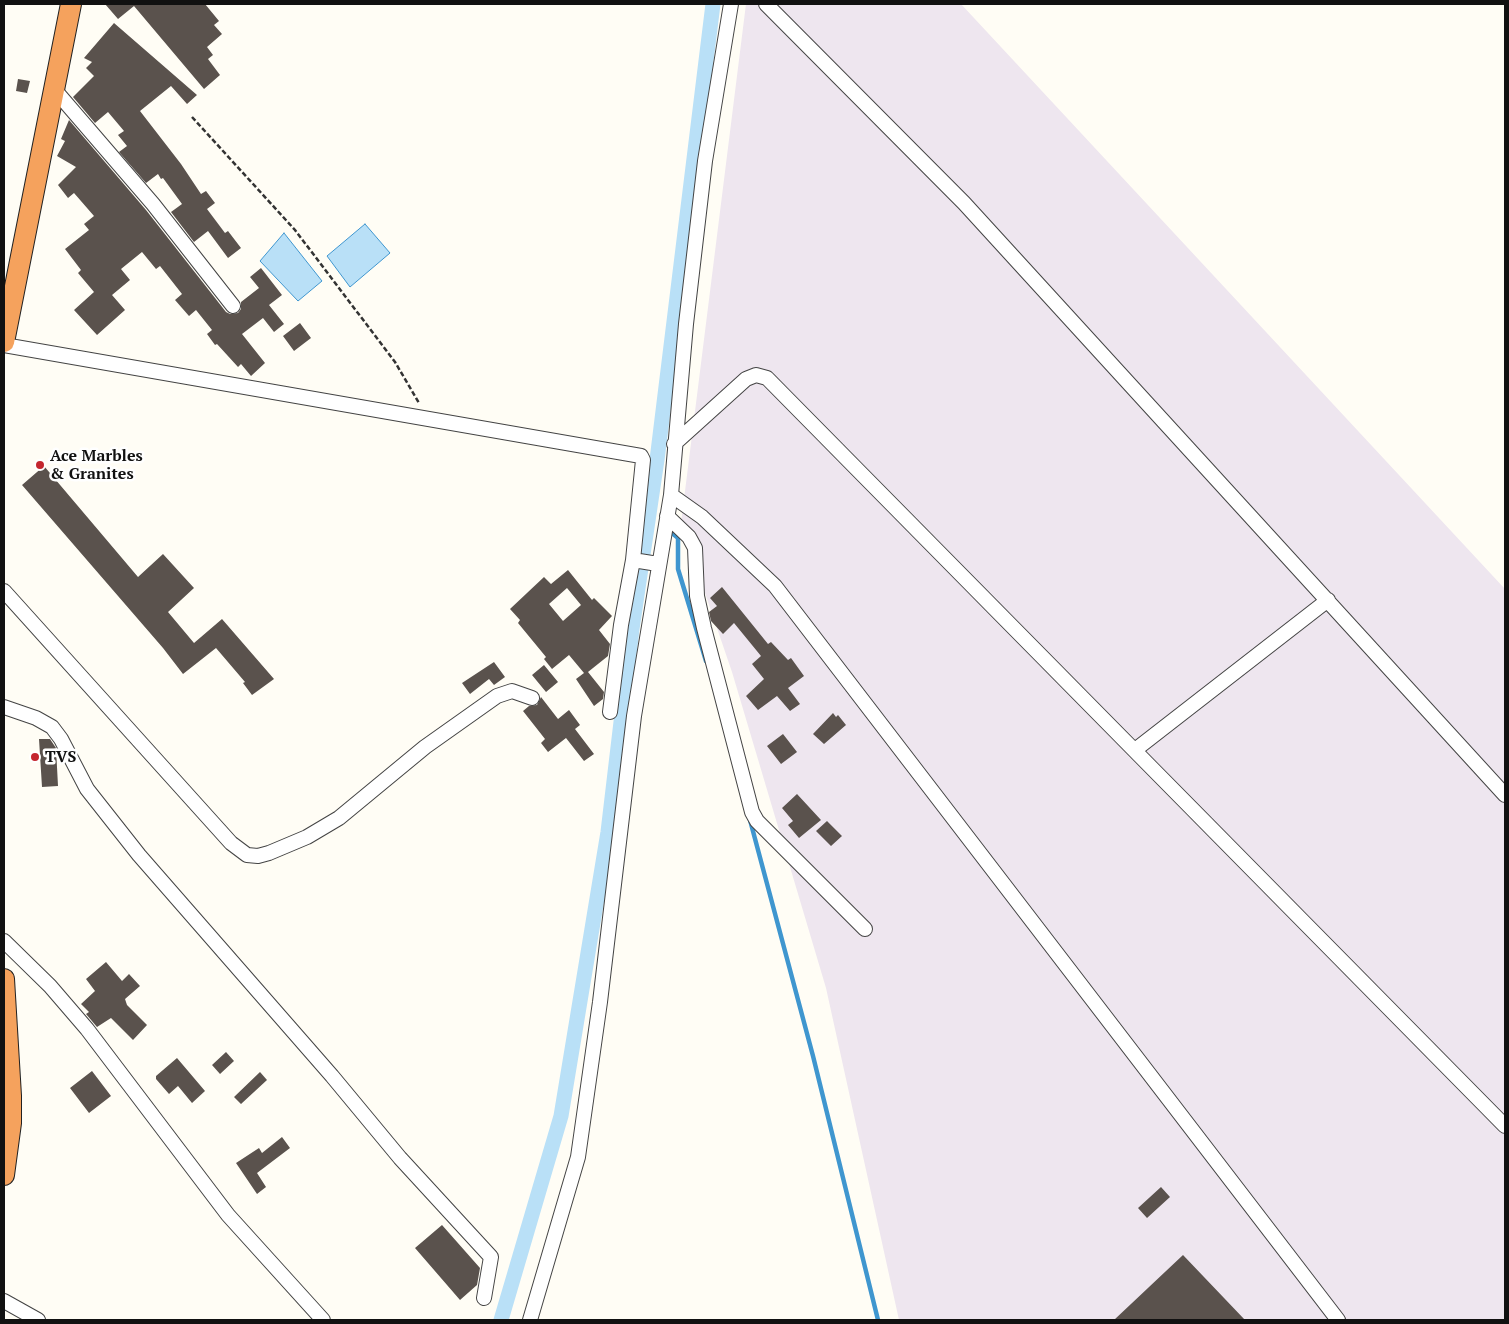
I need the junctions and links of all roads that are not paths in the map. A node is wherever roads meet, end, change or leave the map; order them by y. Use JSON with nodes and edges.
{"nodes":[{"id":1,"x":71,"y":4,"type":"edge"},
{"id":2,"x":731,"y":4,"type":"edge"},
{"id":3,"x":766,"y":4,"type":"edge"},
{"id":4,"x":54,"y":89,"type":"junction"},
{"id":5,"x":233,"y":306,"type":"dead end"},
{"id":6,"x":4,"y":344,"type":"edge"},
{"id":7,"x":674,"y":444,"type":"junction"},
{"id":8,"x":671,"y":495,"type":"junction"},
{"id":9,"x":667,"y":516,"type":"junction"},
{"id":10,"x":633,"y":560,"type":"junction"},
{"id":11,"x":658,"y":564,"type":"junction"},
{"id":12,"x":4,"y":592,"type":"edge"},
{"id":13,"x":1328,"y":600,"type":"junction"},
{"id":14,"x":532,"y":698,"type":"dead end"},
{"id":15,"x":4,"y":707,"type":"edge"},
{"id":16,"x":610,"y":712,"type":"dead end"},
{"id":17,"x":1135,"y":750,"type":"junction"},
{"id":18,"x":1505,"y":795,"type":"edge"},
{"id":19,"x":866,"y":928,"type":"dead end"},
{"id":20,"x":4,"y":942,"type":"edge"},
{"id":21,"x":4,"y":979,"type":"edge"},
{"id":22,"x":1505,"y":1126,"type":"edge"},
{"id":23,"x":4,"y":1175,"type":"edge"},
{"id":24,"x":484,"y":1298,"type":"dead end"},
{"id":25,"x":4,"y":1301,"type":"edge"},
{"id":26,"x":38,"y":1320,"type":"edge"},
{"id":27,"x":323,"y":1320,"type":"edge"},
{"id":28,"x":530,"y":1320,"type":"edge"},
{"id":29,"x":1338,"y":1320,"type":"edge"}],
"edges":[{"from":1,"to":4,"type":"highway"},
{"from":2,"to":7,"type":"street"},
{"from":3,"to":13,"type":"street"},
{"from":4,"to":5,"type":"street"},
{"from":4,"to":6,"type":"highway"},
{"from":6,"to":10,"type":"street"},
{"from":7,"to":8,"type":"street"},
{"from":7,"to":17,"type":"street"},
{"from":8,"to":9,"type":"street"},
{"from":8,"to":29,"type":"street"},
{"from":9,"to":11,"type":"street"},
{"from":9,"to":19,"type":"street"},
{"from":10,"to":11,"type":"street"},
{"from":10,"to":16,"type":"street"},
{"from":11,"to":28,"type":"street"},
{"from":12,"to":14,"type":"street"},
{"from":13,"to":17,"type":"street"},
{"from":13,"to":18,"type":"street"},
{"from":15,"to":24,"type":"street"},
{"from":17,"to":22,"type":"street"},
{"from":20,"to":27,"type":"street"},
{"from":21,"to":23,"type":"highway"},
{"from":25,"to":26,"type":"street"}]}
